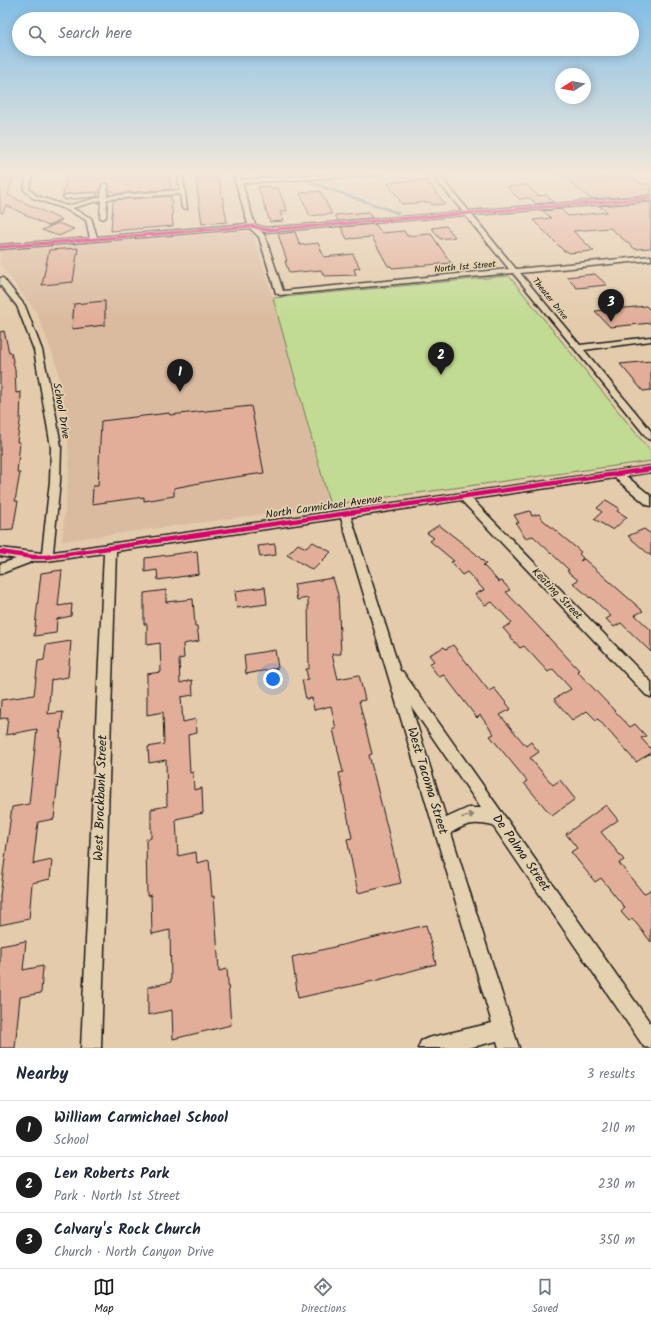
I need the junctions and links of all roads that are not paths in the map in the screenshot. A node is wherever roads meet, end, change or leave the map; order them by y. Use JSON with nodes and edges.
{"nodes":[{"id":1,"x":90,"y":222,"type":"edge"},
{"id":2,"x":251,"y":222,"type":"edge"},
{"id":3,"x":361,"y":222,"type":"edge"},
{"id":4,"x":474,"y":222,"type":"edge"},
{"id":5,"x":252,"y":226,"type":"junction"},
{"id":6,"x":94,"y":239,"type":"junction"},
{"id":7,"x":0,"y":247,"type":"edge"},
{"id":8,"x":651,"y":258,"type":"edge"},
{"id":9,"x":515,"y":271,"type":"junction"},
{"id":10,"x":0,"y":280,"type":"edge"},
{"id":11,"x":651,"y":339,"type":"edge"},
{"id":12,"x":577,"y":348,"type":"junction"},
{"id":13,"x":651,"y":437,"type":"edge"},
{"id":14,"x":651,"y":469,"type":"edge"},
{"id":15,"x":617,"y":474,"type":"junction"},
{"id":16,"x":463,"y":496,"type":"junction"},
{"id":17,"x":651,"y":502,"type":"edge"},
{"id":18,"x":345,"y":514,"type":"junction"},
{"id":19,"x":110,"y":548,"type":"junction"},
{"id":20,"x":0,"y":552,"type":"edge"},
{"id":21,"x":34,"y":557,"type":"junction"},
{"id":22,"x":47,"y":557,"type":"junction"},
{"id":23,"x":0,"y":568,"type":"edge"},
{"id":24,"x":392,"y":666,"type":"junction"},
{"id":25,"x":651,"y":691,"type":"edge"},
{"id":26,"x":498,"y":819,"type":"junction"},
{"id":27,"x":442,"y":830,"type":"junction"},
{"id":28,"x":503,"y":1030,"type":"junction"},
{"id":29,"x":651,"y":1040,"type":"edge"},
{"id":30,"x":91,"y":1048,"type":"edge"},
{"id":31,"x":428,"y":1048,"type":"edge"},
{"id":32,"x":508,"y":1048,"type":"edge"}],
"edges":[{"from":1,"to":6,"type":"street"},
{"from":2,"to":5,"type":"street"},
{"from":3,"to":5,"type":"street"},
{"from":4,"to":9,"type":"street","name":"Theater Drive"},
{"from":5,"to":6,"type":"street"},
{"from":5,"to":9,"type":"street","name":"North 1st Street"},
{"from":6,"to":7,"type":"street"},
{"from":8,"to":9,"type":"street","name":"North 1st Street"},
{"from":9,"to":12,"type":"street","name":"Theater Drive"},
{"from":10,"to":22,"type":"street","name":"School Drive"},
{"from":11,"to":12,"type":"street"},
{"from":12,"to":13,"type":"street","name":"Theater Drive"},
{"from":14,"to":15,"type":"street","name":"North Carmichael Avenue"},
{"from":15,"to":16,"type":"street","name":"North Carmichael Avenue"},
{"from":15,"to":17,"type":"street"},
{"from":16,"to":18,"type":"street","name":"North Carmichael Avenue"},
{"from":16,"to":25,"type":"street","name":"Keating Street"},
{"from":18,"to":19,"type":"street","name":"North Carmichael Avenue"},
{"from":18,"to":24,"type":"street","name":"West Tacoma Street"},
{"from":19,"to":22,"type":"street","name":"North Carmichael Avenue"},
{"from":19,"to":30,"type":"street","name":"West Brockbank Street"},
{"from":20,"to":21,"type":"street","name":"North Carmichael Avenue"},
{"from":21,"to":22,"type":"street","name":"North Carmichael Avenue"},
{"from":21,"to":23,"type":"street","name":"North Carmichael Avenue"},
{"from":24,"to":26,"type":"street","name":"De Palma Street"},
{"from":24,"to":27,"type":"street","name":"West Tacoma Street"},
{"from":27,"to":26,"type":"street","one_way":true},
{"from":26,"to":29,"type":"street","name":"De Palma Street"},
{"from":27,"to":28,"type":"street","name":"West Tacoma Street"},
{"from":28,"to":31,"type":"street"},
{"from":28,"to":32,"type":"street","name":"West Tacoma Street"}]}
